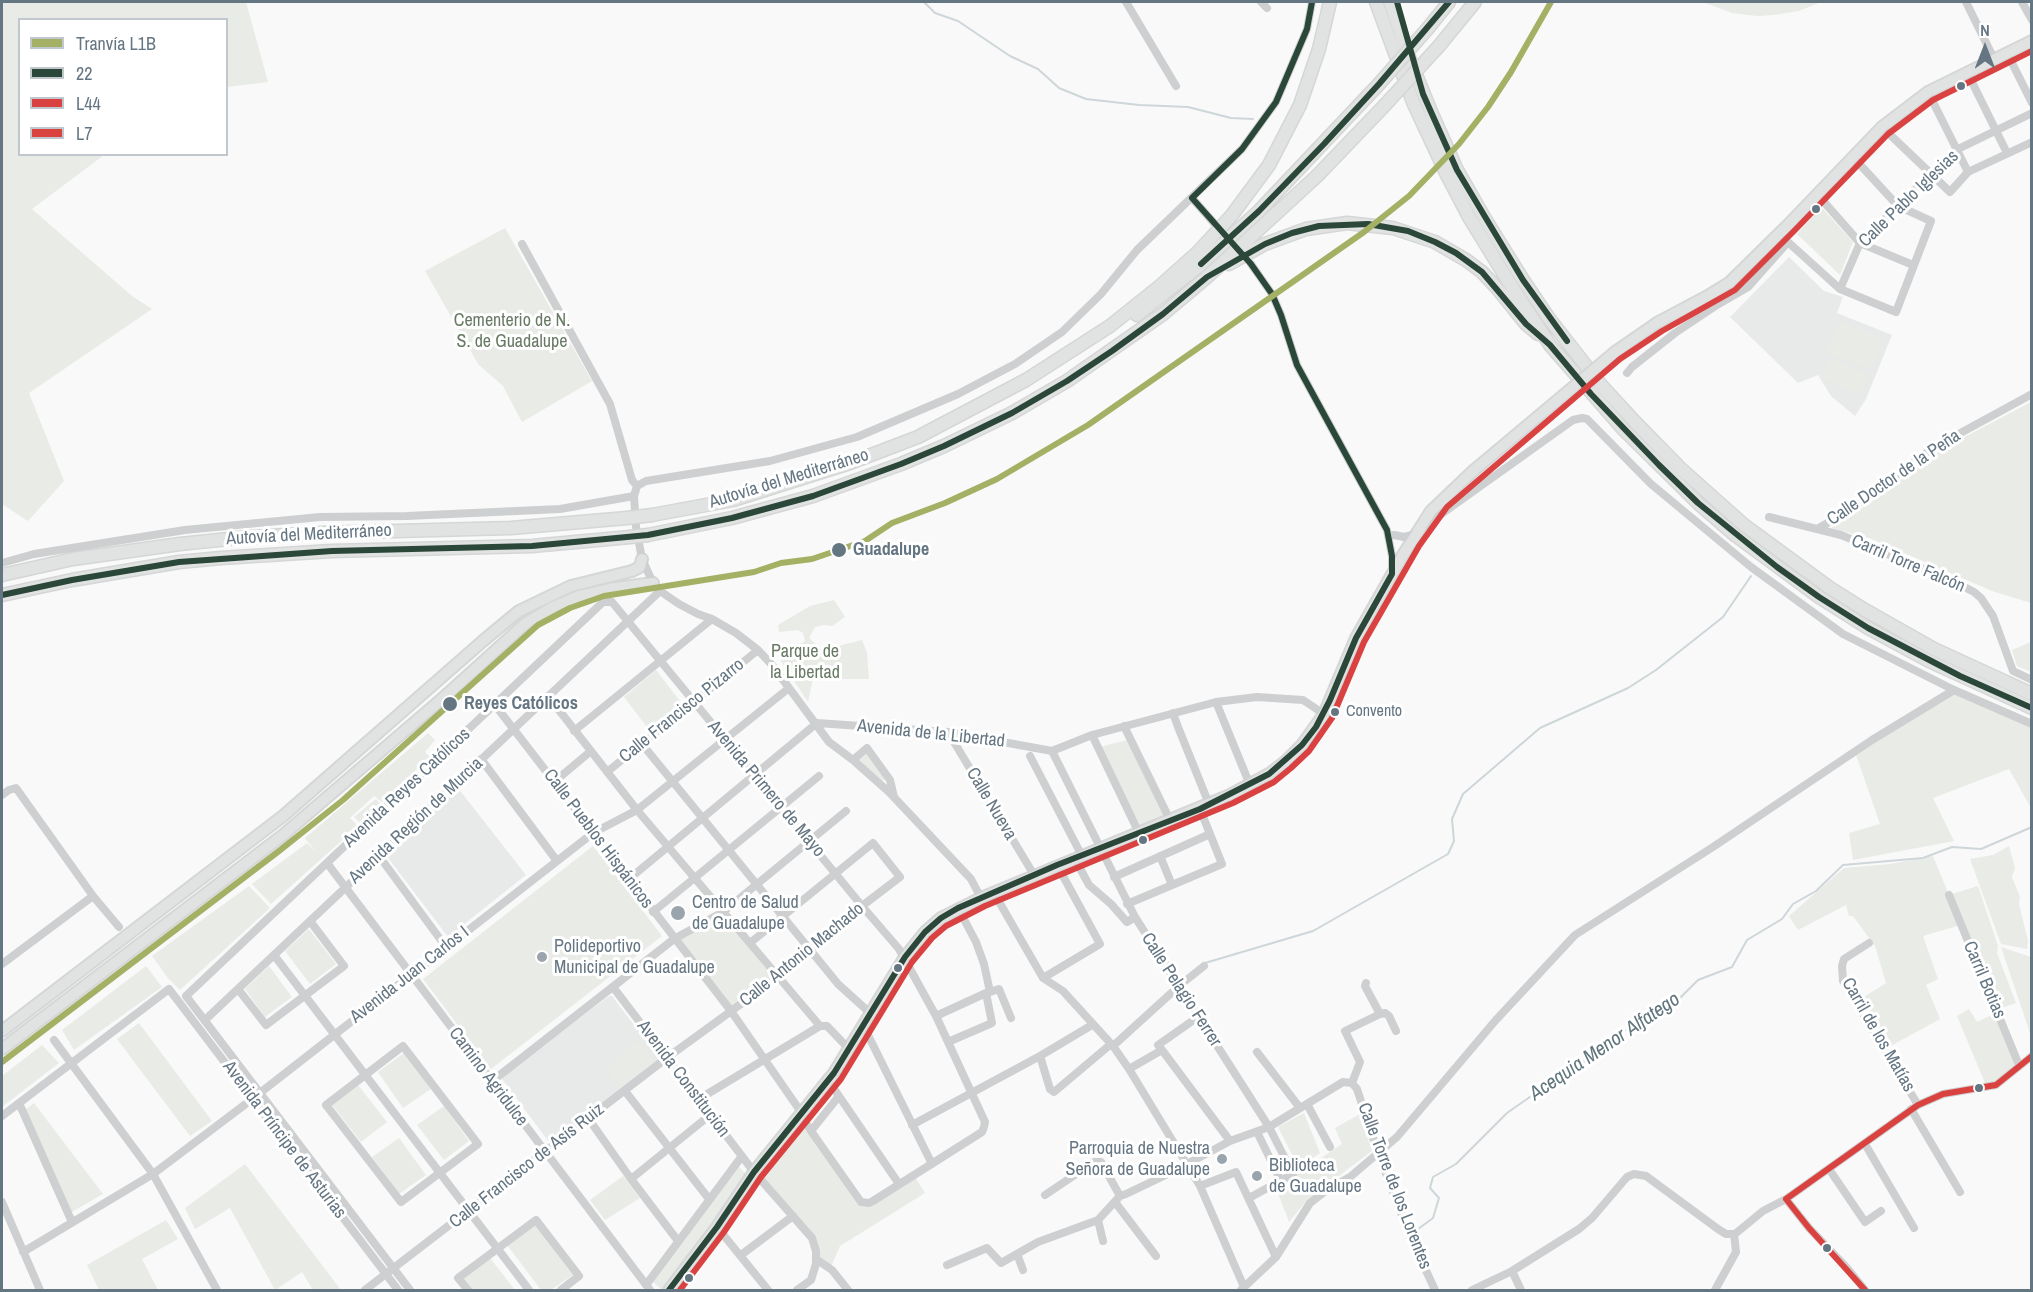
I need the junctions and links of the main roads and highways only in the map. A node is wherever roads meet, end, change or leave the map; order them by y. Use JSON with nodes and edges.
{"nodes":[{"id":1,"x":1330,"y":2,"type":"edge"},
{"id":2,"x":1376,"y":2,"type":"edge"},
{"id":3,"x":1390,"y":2,"type":"edge"},
{"id":4,"x":1396,"y":2,"type":"edge"},
{"id":5,"x":1449,"y":2,"type":"edge"},
{"id":6,"x":1475,"y":2,"type":"edge"},
{"id":7,"x":2031,"y":41,"type":"edge"},
{"id":8,"x":1423,"y":94,"type":"junction"},
{"id":9,"x":1206,"y":277,"type":"junction"},
{"id":10,"x":1550,"y":345,"type":"junction"},
{"id":11,"x":918,"y":437,"type":"junction"},
{"id":12,"x":642,"y":559,"type":"road end"},
{"id":13,"x":2,"y":575,"type":"edge"},
{"id":14,"x":601,"y":578,"type":"junction"},
{"id":15,"x":2,"y":595,"type":"edge"},
{"id":16,"x":2031,"y":694,"type":"edge"},
{"id":17,"x":2031,"y":708,"type":"edge"},
{"id":18,"x":2,"y":1030,"type":"edge"},
{"id":19,"x":2,"y":1050,"type":"edge"},
{"id":20,"x":669,"y":1290,"type":"edge"}],
"edges":[{"from":1,"to":11,"type":"highway","name":"Autovía del Mediterráneo"},
{"from":2,"to":10,"type":"highway"},
{"from":3,"to":8,"type":"highway"},
{"from":4,"to":8,"type":"highway"},
{"from":5,"to":11,"type":"highway","bridge":true},
{"from":6,"to":9,"type":"highway","name":"Autovía del Mediterráneo","bridge":true},
{"from":7,"to":20,"type":"main road","bridge":true},
{"from":8,"to":16,"type":"highway"},
{"from":9,"to":10,"type":"highway"},
{"from":9,"to":15,"type":"highway","name":"Autovía del Mediterráneo","bridge":true},
{"from":10,"to":17,"type":"highway"},
{"from":11,"to":13,"type":"highway","name":"Autovía del Mediterráneo","bridge":true},
{"from":12,"to":14,"type":"main road"},
{"from":14,"to":18,"type":"main road"},
{"from":14,"to":19,"type":"main road"}]}
